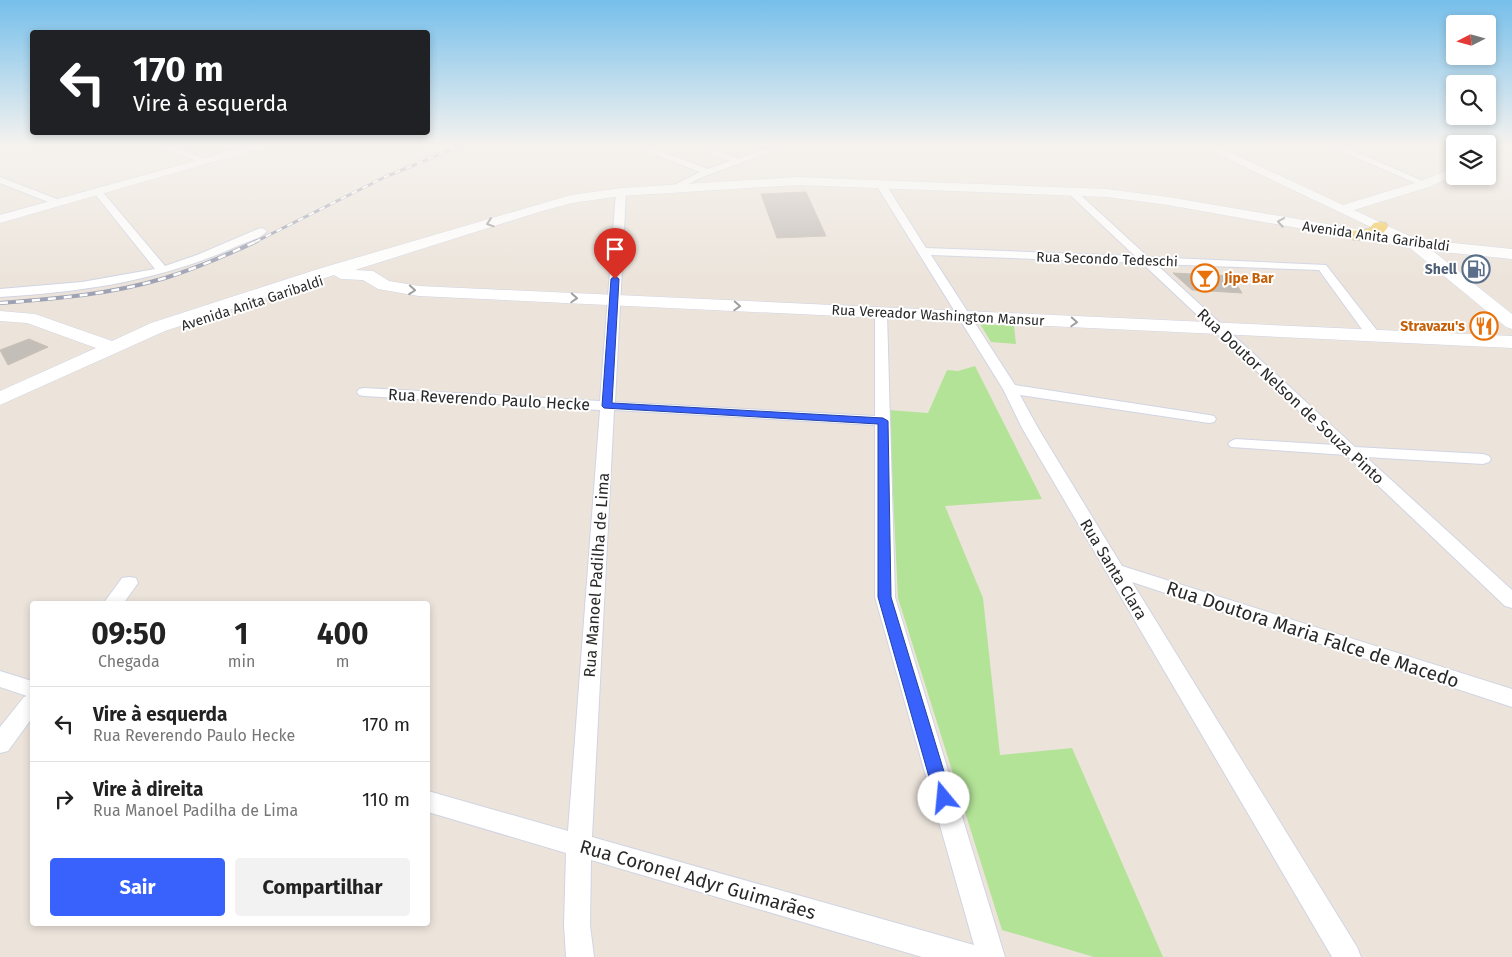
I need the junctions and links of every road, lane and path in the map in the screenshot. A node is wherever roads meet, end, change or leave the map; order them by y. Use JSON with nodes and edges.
{"nodes":[{"id":1,"x":27,"y":191,"type":"edge"},
{"id":2,"x":103,"y":191,"type":"edge"},
{"id":3,"x":639,"y":191,"type":"edge"},
{"id":4,"x":885,"y":191,"type":"edge"},
{"id":5,"x":1062,"y":191,"type":"edge"},
{"id":6,"x":1070,"y":191,"type":"junction"},
{"id":7,"x":1301,"y":191,"type":"edge"},
{"id":8,"x":1404,"y":191,"type":"edge"},
{"id":9,"x":98,"y":192,"type":"junction"},
{"id":10,"x":621,"y":192,"type":"junction"},
{"id":11,"x":59,"y":203,"type":"junction"},
{"id":12,"x":1342,"y":210,"type":"junction"},
{"id":13,"x":0,"y":219,"type":"edge"},
{"id":14,"x":1380,"y":227,"type":"junction"},
{"id":15,"x":262,"y":231,"type":"dead end"},
{"id":16,"x":1357,"y":236,"type":"junction"},
{"id":17,"x":1415,"y":244,"type":"junction"},
{"id":18,"x":923,"y":251,"type":"junction"},
{"id":19,"x":1512,"y":254,"type":"edge"},
{"id":20,"x":382,"y":257,"type":"junction"},
{"id":21,"x":1145,"y":260,"type":"junction"},
{"id":22,"x":162,"y":270,"type":"junction"},
{"id":23,"x":367,"y":275,"type":"junction"},
{"id":24,"x":0,"y":293,"type":"edge"},
{"id":25,"x":614,"y":300,"type":"junction"},
{"id":26,"x":882,"y":313,"type":"junction"},
{"id":27,"x":1,"y":316,"type":"edge"},
{"id":28,"x":964,"y":317,"type":"junction"},
{"id":29,"x":1512,"y":323,"type":"edge"},
{"id":30,"x":1219,"y":328,"type":"junction"},
{"id":31,"x":1374,"y":336,"type":"junction"},
{"id":32,"x":1512,"y":342,"type":"edge"},
{"id":33,"x":114,"y":348,"type":"junction"},
{"id":34,"x":1010,"y":389,"type":"junction"},
{"id":35,"x":364,"y":392,"type":"dead end"},
{"id":36,"x":0,"y":399,"type":"edge"},
{"id":37,"x":607,"y":406,"type":"junction"},
{"id":38,"x":1209,"y":419,"type":"dead end"},
{"id":39,"x":883,"y":421,"type":"junction"},
{"id":40,"x":1236,"y":444,"type":"dead end"},
{"id":41,"x":1350,"y":451,"type":"junction"},
{"id":42,"x":1483,"y":459,"type":"dead end"},
{"id":43,"x":1115,"y":570,"type":"junction"},
{"id":44,"x":128,"y":584,"type":"dead end"},
{"id":45,"x":114,"y":601,"type":"edge"},
{"id":46,"x":1512,"y":601,"type":"edge"},
{"id":47,"x":0,"y":679,"type":"edge"},
{"id":48,"x":30,"y":688,"type":"edge"},
{"id":49,"x":1512,"y":698,"type":"edge"},
{"id":50,"x":30,"y":706,"type":"edge"},
{"id":51,"x":0,"y":744,"type":"edge"},
{"id":52,"x":430,"y":803,"type":"edge"},
{"id":53,"x":579,"y":845,"type":"junction"},
{"id":54,"x":580,"y":957,"type":"edge"},
{"id":55,"x":969,"y":957,"type":"edge"},
{"id":56,"x":991,"y":957,"type":"edge"},
{"id":57,"x":1347,"y":957,"type":"edge"}],
"edges":[{"from":1,"to":11,"type":"street"},
{"from":2,"to":9,"type":"street"},
{"from":3,"to":10,"type":"main road","name":"Avenida Anita Garibaldi"},
{"from":4,"to":18,"type":"street","name":"Rua Santa Clara"},
{"from":5,"to":6,"type":"main road","name":"Avenida Anita Garibaldi"},
{"from":16,"to":6,"type":"main road","name":"Avenida Anita Garibaldi","one_way":true},
{"from":6,"to":21,"type":"street","name":"Rua Doutor Nelson de Souza Pinto"},
{"from":7,"to":12,"type":"street"},
{"from":8,"to":12,"type":"street"},
{"from":9,"to":11,"type":"street"},
{"from":9,"to":22,"type":"street"},
{"from":10,"to":20,"type":"main road","name":"Avenida Anita Garibaldi","one_way":true},
{"from":10,"to":25,"type":"street","name":"Rua Manoel Padilha de Lima"},
{"from":11,"to":13,"type":"street"},
{"from":12,"to":14,"type":"street"},
{"from":14,"to":16,"type":"main road"},
{"from":14,"to":17,"type":"street"},
{"from":15,"to":22,"type":"street"},
{"from":16,"to":17,"type":"main road","name":"Avenida Anita Garibaldi"},
{"from":17,"to":19,"type":"main road","name":"Avenida Anita Garibaldi"},
{"from":17,"to":29,"type":"main road"},
{"from":18,"to":21,"type":"street","name":"Rua Secondo Tedeschi"},
{"from":18,"to":28,"type":"street","name":"Rua Santa Clara"},
{"from":20,"to":23,"type":"main road"},
{"from":20,"to":33,"type":"main road","name":"Avenida Anita Garibaldi"},
{"from":21,"to":30,"type":"street","name":"Rua Doutor Nelson de Souza Pinto"},
{"from":21,"to":31,"type":"street","name":"Rua Secondo Tedeschi"},
{"from":22,"to":24,"type":"street"},
{"from":23,"to":25,"type":"main road","name":"Rua Vereador Washington Mansur","one_way":true},
{"from":23,"to":33,"type":"main road","name":"Avenida Anita Garibaldi"},
{"from":25,"to":26,"type":"main road","name":"Rua Vereador Washington Mansur","one_way":true},
{"from":25,"to":37,"type":"street","name":"Rua Manoel Padilha de Lima"},
{"from":26,"to":28,"type":"main road","name":"Rua Vereador Washington Mansur"},
{"from":26,"to":39,"type":"street"},
{"from":27,"to":33,"type":"main road"},
{"from":28,"to":30,"type":"main road","name":"Rua Vereador Washington Mansur","one_way":true},
{"from":28,"to":34,"type":"street","name":"Rua Santa Clara"},
{"from":30,"to":31,"type":"main road","name":"Rua Vereador Washington Mansur"},
{"from":30,"to":41,"type":"street","name":"Rua Doutor Nelson de Souza Pinto"},
{"from":31,"to":32,"type":"main road","name":"Rua Vereador Washington Mansur"},
{"from":33,"to":36,"type":"main road","name":"Avenida Anita Garibaldi"},
{"from":34,"to":38,"type":"street"},
{"from":34,"to":43,"type":"street","name":"Rua Santa Clara"},
{"from":35,"to":37,"type":"street","name":"Rua Reverendo Paulo Hecke"},
{"from":37,"to":39,"type":"street","name":"Rua Reverendo Paulo Hecke"},
{"from":37,"to":53,"type":"street","name":"Rua Manoel Padilha de Lima"},
{"from":39,"to":56,"type":"street"},
{"from":40,"to":41,"type":"street"},
{"from":41,"to":42,"type":"street"},
{"from":41,"to":46,"type":"street","name":"Rua Doutor Nelson de Souza Pinto"},
{"from":43,"to":49,"type":"street","name":"Rua Doutora Maria Falce de Macedo"},
{"from":43,"to":57,"type":"street","name":"Rua Santa Clara"},
{"from":44,"to":45,"type":"street"},
{"from":47,"to":48,"type":"street"},
{"from":50,"to":51,"type":"street"},
{"from":52,"to":53,"type":"street","name":"Rua Coronel Adyr Guimarães"},
{"from":53,"to":54,"type":"street","name":"Rua Manoel Padilha de Lima"},
{"from":53,"to":55,"type":"street","name":"Rua Coronel Adyr Guimarães"}]}
